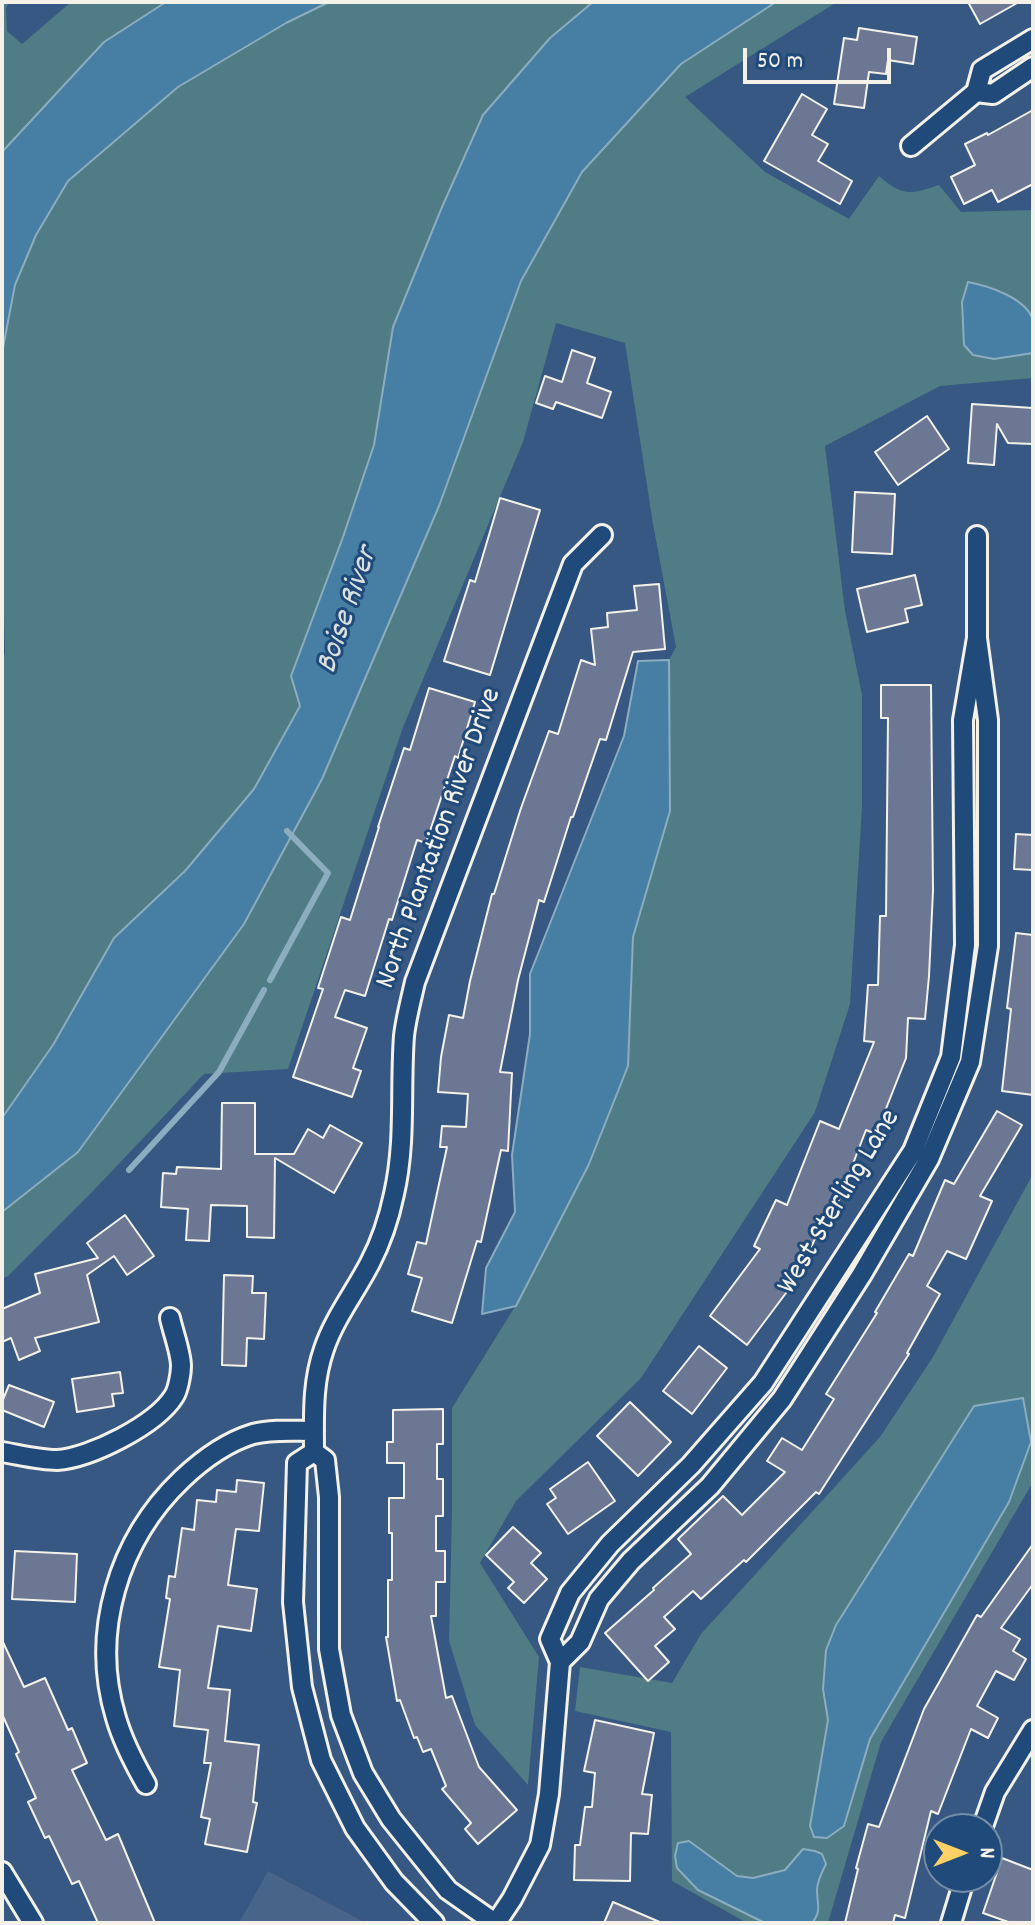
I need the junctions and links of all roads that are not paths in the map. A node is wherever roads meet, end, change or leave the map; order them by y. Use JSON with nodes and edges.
{"nodes":[{"id":1,"x":1033,"y":39,"type":"edge"},
{"id":2,"x":1033,"y":67,"type":"edge"},
{"id":3,"x":976,"y":92,"type":"junction"},
{"id":4,"x":911,"y":146,"type":"dead end"},
{"id":5,"x":602,"y":535,"type":"dead end"},
{"id":6,"x":977,"y":536,"type":"dead end"},
{"id":7,"x":977,"y":638,"type":"junction"},
{"id":8,"x":170,"y":1318,"type":"dead end"},
{"id":9,"x":314,"y":1431,"type":"junction"},
{"id":10,"x":2,"y":1452,"type":"edge"},
{"id":11,"x":314,"y":1452,"type":"junction"},
{"id":12,"x":560,"y":1662,"type":"junction"},
{"id":13,"x":1033,"y":1730,"type":"edge"},
{"id":14,"x":146,"y":1784,"type":"dead end"},
{"id":15,"x":988,"y":1813,"type":"edge"},
{"id":16,"x":2,"y":1872,"type":"edge"},
{"id":17,"x":960,"y":1893,"type":"edge"},
{"id":18,"x":33,"y":1923,"type":"edge"},
{"id":19,"x":434,"y":1923,"type":"edge"},
{"id":20,"x":496,"y":1923,"type":"edge"},
{"id":21,"x":951,"y":1923,"type":"edge"}],
"edges":[{"from":1,"to":3,"type":"street"},
{"from":2,"to":3,"type":"street"},
{"from":3,"to":4,"type":"street"},
{"from":5,"to":9,"type":"street","name":"North Plantation River Drive"},
{"from":6,"to":7,"type":"street","name":"West Sterling Lane"},
{"from":7,"to":12,"type":"street","name":"West Sterling Lane"},
{"from":7,"to":12,"type":"street","name":"West Sterling Lane"},
{"from":8,"to":10,"type":"street"},
{"from":9,"to":11,"type":"street","name":"North Plantation River Drive"},
{"from":9,"to":14,"type":"street"},
{"from":11,"to":19,"type":"street","name":"North Plantation River Drive"},
{"from":11,"to":20,"type":"street","name":"North Plantation River Drive"},
{"from":12,"to":20,"type":"street","name":"West Sterling Lane"},
{"from":13,"to":15,"type":"street"},
{"from":16,"to":18,"type":"street"},
{"from":17,"to":21,"type":"street"}]}
